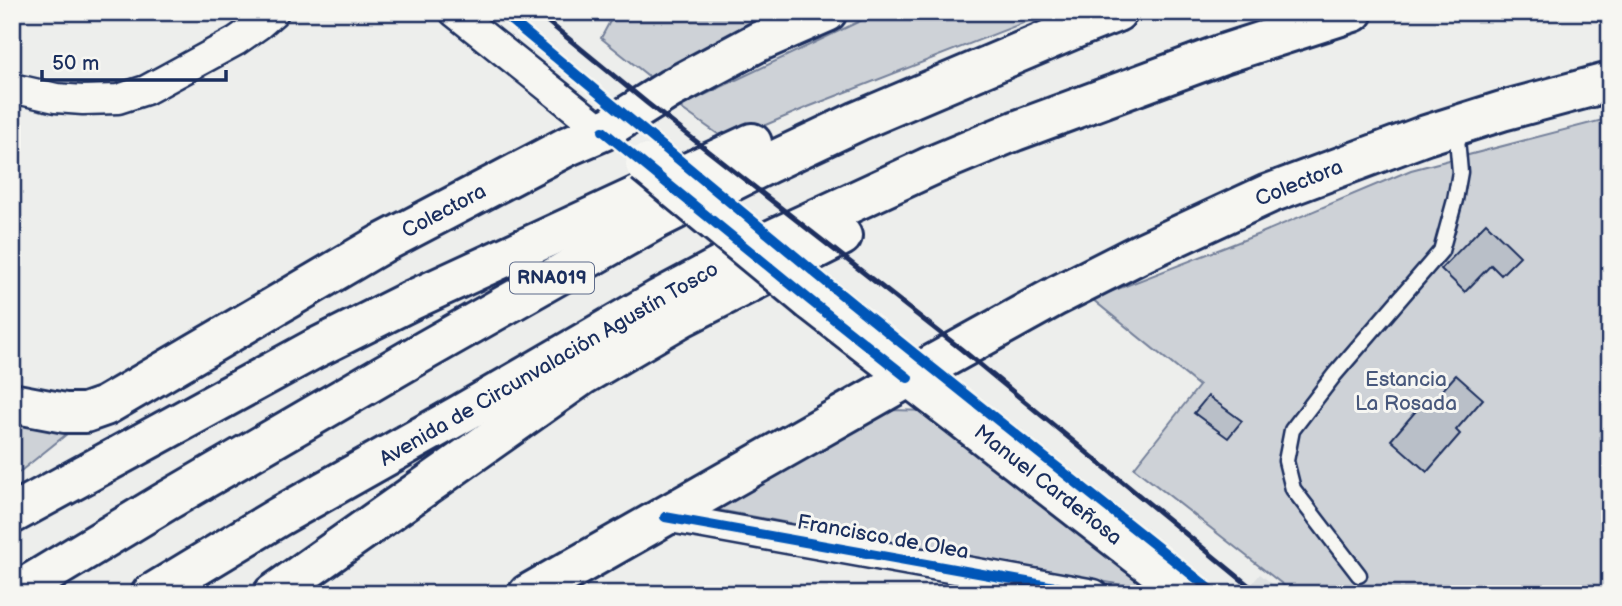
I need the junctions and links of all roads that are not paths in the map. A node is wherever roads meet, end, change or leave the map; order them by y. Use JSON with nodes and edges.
{"nodes":[{"id":1,"x":274,"y":12,"type":"edge"},
{"id":2,"x":454,"y":12,"type":"edge"},
{"id":3,"x":827,"y":12,"type":"edge"},
{"id":4,"x":1118,"y":12,"type":"edge"},
{"id":5,"x":1353,"y":12,"type":"edge"},
{"id":6,"x":954,"y":80,"type":"junction"},
{"id":7,"x":1610,"y":82,"type":"edge"},
{"id":8,"x":12,"y":88,"type":"edge"},
{"id":9,"x":1456,"y":125,"type":"junction"},
{"id":10,"x":603,"y":131,"type":"junction"},
{"id":11,"x":1015,"y":131,"type":"junction"},
{"id":12,"x":908,"y":378,"type":"junction"},
{"id":13,"x":12,"y":403,"type":"edge"},
{"id":14,"x":12,"y":514,"type":"edge"},
{"id":15,"x":665,"y":517,"type":"junction"},
{"id":16,"x":1359,"y":575,"type":"dead end"},
{"id":17,"x":13,"y":594,"type":"edge"},
{"id":18,"x":151,"y":594,"type":"edge"},
{"id":19,"x":273,"y":594,"type":"edge"},
{"id":20,"x":528,"y":594,"type":"edge"},
{"id":21,"x":1094,"y":594,"type":"edge"},
{"id":22,"x":1188,"y":594,"type":"edge"}],
"edges":[{"from":1,"to":8,"type":"street"},
{"from":2,"to":10,"type":"street"},
{"from":3,"to":10,"type":"main road","name":"Colectora"},
{"from":4,"to":6,"type":"main road","number":"RNA019"},
{"from":5,"to":11,"type":"main road","name":"Avenida de Circunvalación Agustín Tosco"},
{"from":6,"to":14,"type":"main road"},
{"from":6,"to":17,"type":"main road","number":"RNA019"},
{"from":7,"to":9,"type":"main road","name":"Colectora"},
{"from":9,"to":12,"type":"main road","name":"Colectora"},
{"from":9,"to":16,"type":"lane"},
{"from":10,"to":12,"type":"main road","name":"Manuel Cardeñosa","bridge":true},
{"from":10,"to":13,"type":"main road","name":"Colectora"},
{"from":11,"to":18,"type":"main road","name":"Avenida de Circunvalación Agustín Tosco"},
{"from":11,"to":19,"type":"main road"},
{"from":12,"to":15,"type":"main road"},
{"from":12,"to":22,"type":"main road","name":"Manuel Cardeñosa"},
{"from":15,"to":20,"type":"main road"},
{"from":15,"to":21,"type":"street","name":"Francisco de Olea"}]}
